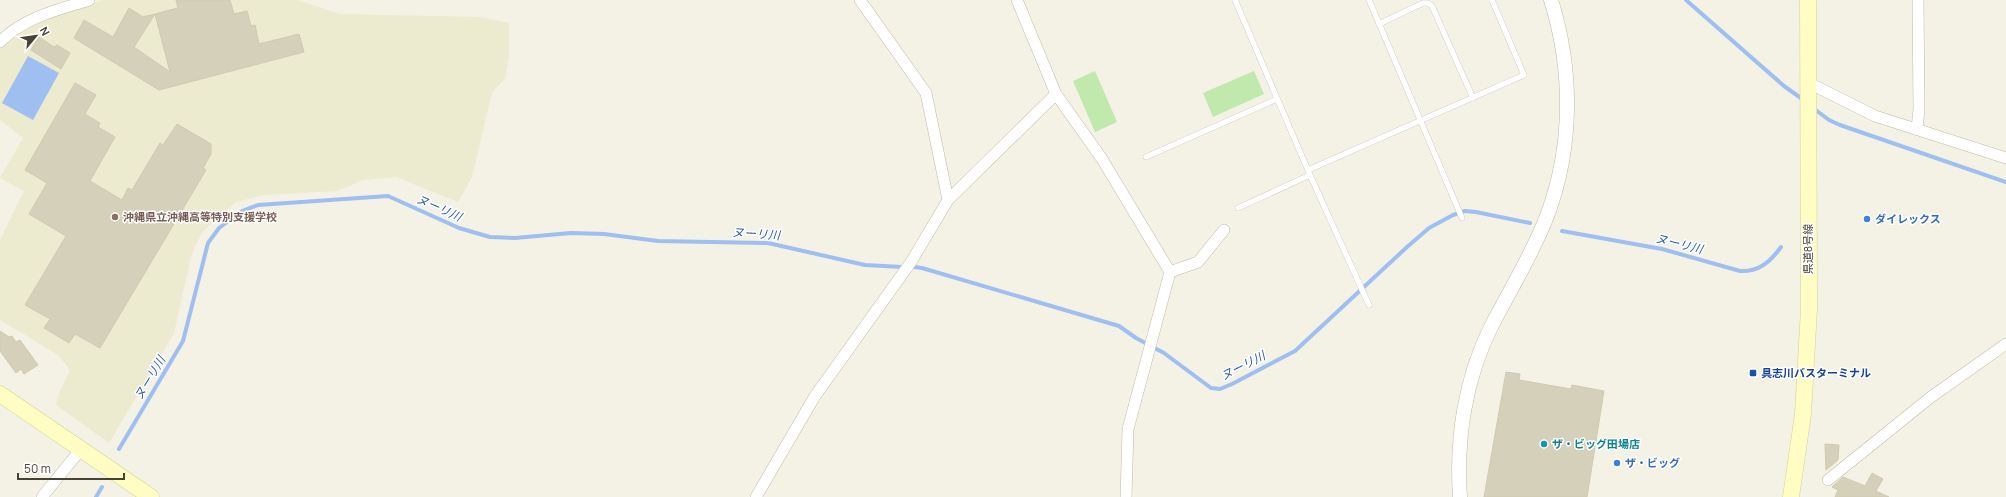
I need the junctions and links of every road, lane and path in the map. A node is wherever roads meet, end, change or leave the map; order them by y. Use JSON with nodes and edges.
{"nodes":[{"id":1,"x":89,"y":0,"type":"edge"},
{"id":2,"x":860,"y":0,"type":"edge"},
{"id":3,"x":1017,"y":0,"type":"edge"},
{"id":4,"x":1235,"y":0,"type":"edge"},
{"id":5,"x":1369,"y":0,"type":"edge"},
{"id":6,"x":1492,"y":0,"type":"edge"},
{"id":7,"x":1551,"y":0,"type":"edge"},
{"id":8,"x":1808,"y":0,"type":"edge"},
{"id":9,"x":1918,"y":0,"type":"edge"},
{"id":10,"x":1379,"y":24,"type":"junction"},
{"id":11,"x":0,"y":42,"type":"edge"},
{"id":12,"x":1807,"y":85,"type":"junction"},
{"id":13,"x":1056,"y":94,"type":"junction"},
{"id":14,"x":1473,"y":98,"type":"junction"},
{"id":15,"x":1277,"y":99,"type":"junction"},
{"id":16,"x":1420,"y":121,"type":"junction"},
{"id":17,"x":1917,"y":129,"type":"junction"},
{"id":18,"x":1146,"y":157,"type":"dead end"},
{"id":19,"x":2006,"y":158,"type":"edge"},
{"id":20,"x":1309,"y":173,"type":"junction"},
{"id":21,"x":948,"y":200,"type":"junction"},
{"id":22,"x":1238,"y":208,"type":"dead end"},
{"id":23,"x":1462,"y":218,"type":"dead end"},
{"id":24,"x":1224,"y":230,"type":"dead end"},
{"id":25,"x":1170,"y":272,"type":"junction"},
{"id":26,"x":1369,"y":305,"type":"dead end"},
{"id":27,"x":2006,"y":344,"type":"edge"},
{"id":28,"x":0,"y":394,"type":"edge"},
{"id":29,"x":82,"y":448,"type":"junction"},
{"id":30,"x":1828,"y":480,"type":"dead end"},
{"id":31,"x":42,"y":497,"type":"edge"},
{"id":32,"x":151,"y":497,"type":"edge"},
{"id":33,"x":756,"y":497,"type":"edge"},
{"id":34,"x":1126,"y":497,"type":"edge"},
{"id":35,"x":1460,"y":497,"type":"edge"},
{"id":36,"x":1791,"y":497,"type":"edge"}],
"edges":[{"from":1,"to":11,"type":"street"},
{"from":2,"to":21,"type":"street"},
{"from":3,"to":13,"type":"street"},
{"from":4,"to":15,"type":"lane"},
{"from":5,"to":10,"type":"lane"},
{"from":6,"to":14,"type":"lane"},
{"from":7,"to":35,"type":"street"},
{"from":8,"to":12,"type":"main road","name":"県道8号線"},
{"from":9,"to":17,"type":"street"},
{"from":10,"to":14,"type":"lane"},
{"from":10,"to":16,"type":"lane"},
{"from":12,"to":17,"type":"street"},
{"from":12,"to":36,"type":"main road","name":"県道8号線"},
{"from":13,"to":21,"type":"street"},
{"from":13,"to":25,"type":"street"},
{"from":14,"to":16,"type":"lane"},
{"from":15,"to":18,"type":"lane"},
{"from":15,"to":20,"type":"lane"},
{"from":16,"to":20,"type":"lane"},
{"from":16,"to":23,"type":"lane"},
{"from":17,"to":19,"type":"street"},
{"from":20,"to":22,"type":"lane"},
{"from":20,"to":26,"type":"lane"},
{"from":21,"to":33,"type":"street"},
{"from":24,"to":25,"type":"street"},
{"from":25,"to":34,"type":"street"},
{"from":27,"to":30,"type":"street"},
{"from":28,"to":29,"type":"main road"},
{"from":29,"to":31,"type":"street"},
{"from":29,"to":32,"type":"main road"}]}
